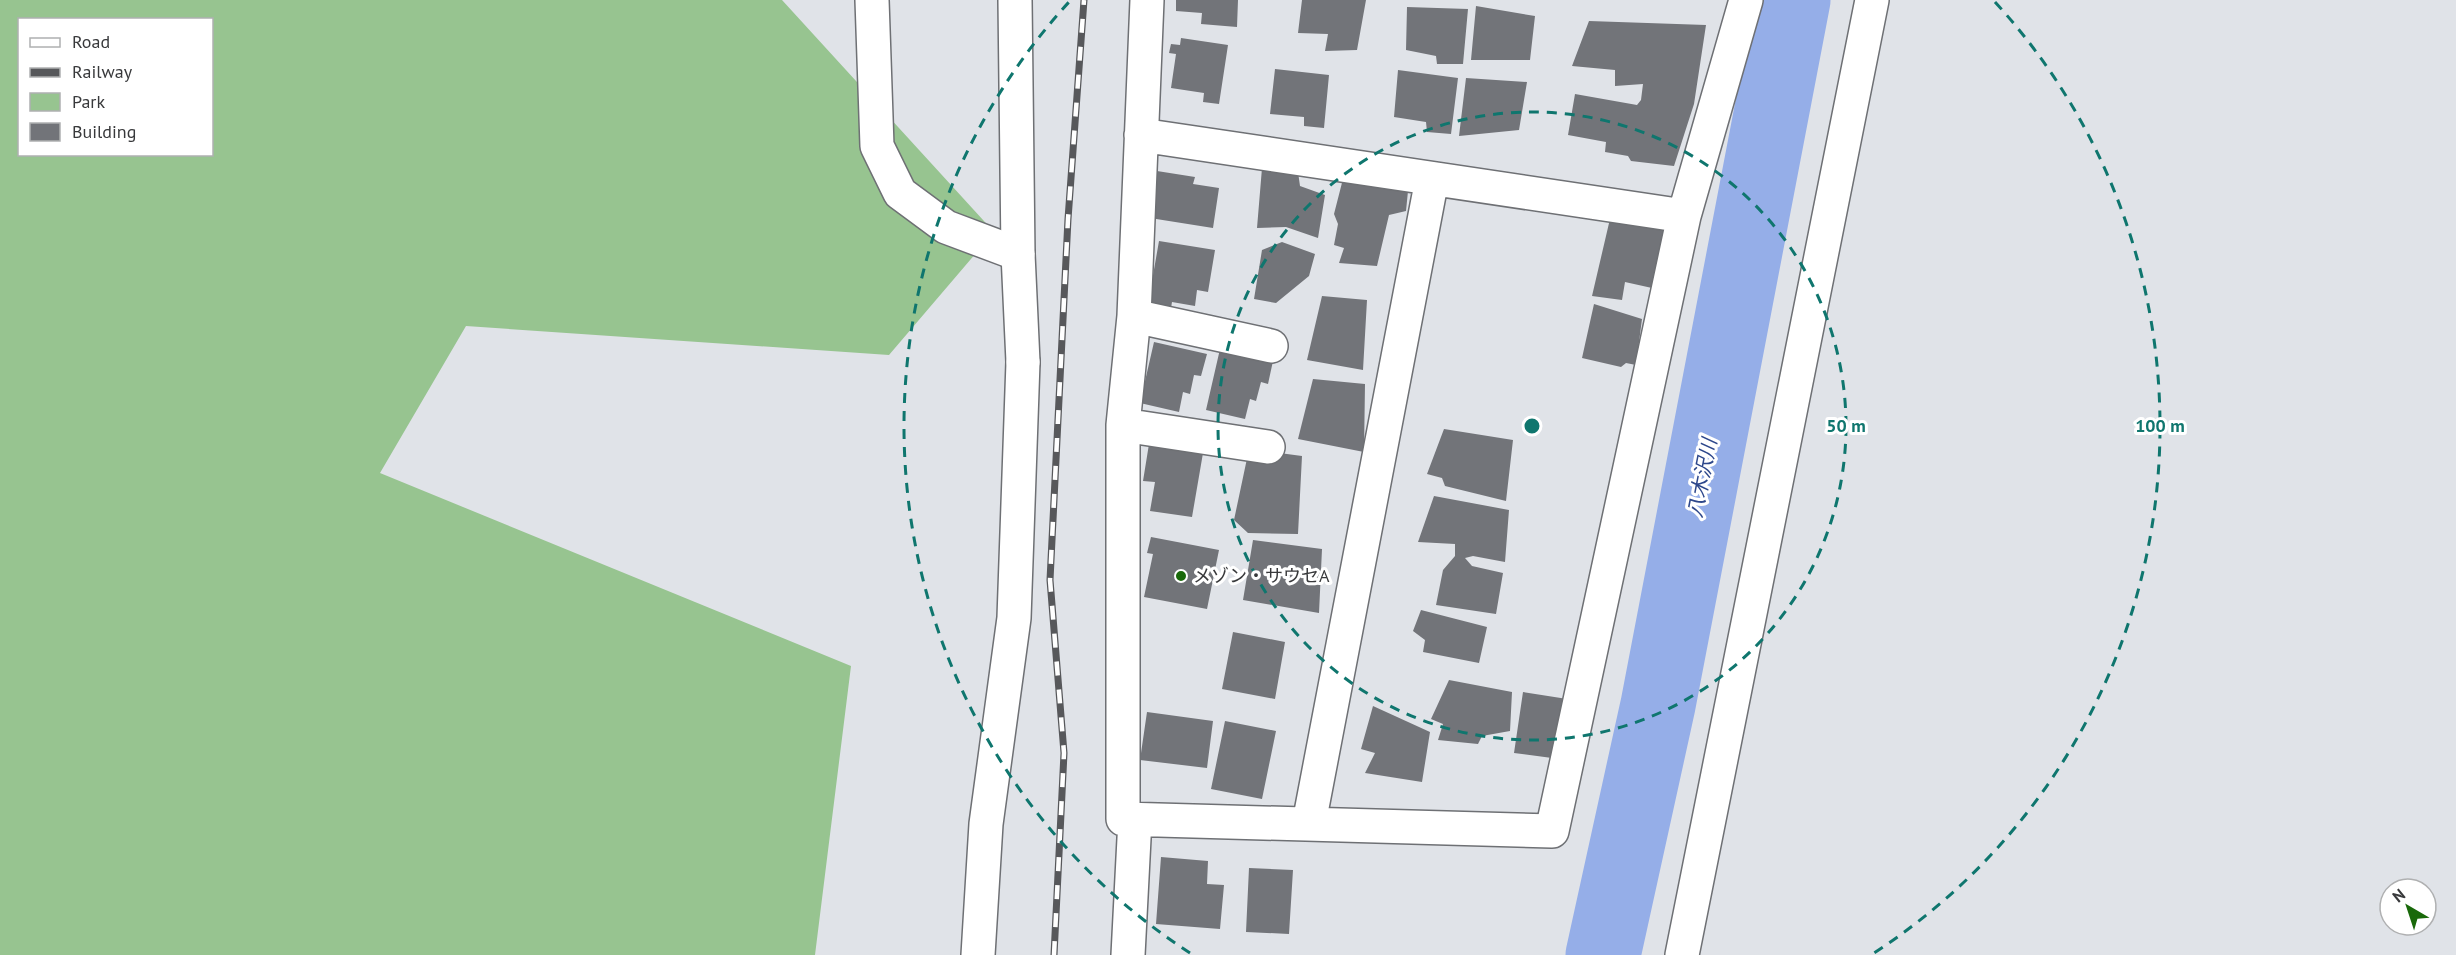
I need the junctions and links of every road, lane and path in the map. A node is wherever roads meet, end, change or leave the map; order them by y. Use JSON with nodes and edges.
{"nodes":[{"id":1,"x":872,"y":0,"type":"edge"},
{"id":2,"x":1015,"y":0,"type":"edge"},
{"id":3,"x":1147,"y":0,"type":"edge"},
{"id":4,"x":1746,"y":0,"type":"edge"},
{"id":5,"x":1872,"y":0,"type":"edge"},
{"id":6,"x":1141,"y":135,"type":"junction"},
{"id":7,"x":1432,"y":179,"type":"junction"},
{"id":8,"x":1684,"y":216,"type":"junction"},
{"id":9,"x":1018,"y":254,"type":"junction"},
{"id":10,"x":1134,"y":316,"type":"junction"},
{"id":11,"x":1271,"y":346,"type":"dead end"},
{"id":12,"x":1123,"y":425,"type":"junction"},
{"id":13,"x":1268,"y":447,"type":"dead end"},
{"id":14,"x":1135,"y":819,"type":"junction"},
{"id":15,"x":1309,"y":823,"type":"junction"},
{"id":16,"x":978,"y":955,"type":"edge"},
{"id":17,"x":1128,"y":955,"type":"edge"},
{"id":18,"x":1682,"y":955,"type":"edge"}],
"edges":[{"from":1,"to":9,"type":"street"},
{"from":2,"to":9,"type":"street"},
{"from":3,"to":6,"type":"street"},
{"from":4,"to":8,"type":"street"},
{"from":5,"to":18,"type":"street"},
{"from":6,"to":7,"type":"street"},
{"from":6,"to":10,"type":"street"},
{"from":7,"to":8,"type":"street"},
{"from":7,"to":15,"type":"street"},
{"from":8,"to":15,"type":"street"},
{"from":9,"to":16,"type":"street"},
{"from":10,"to":11,"type":"street"},
{"from":10,"to":12,"type":"street"},
{"from":12,"to":13,"type":"street"},
{"from":12,"to":14,"type":"street"},
{"from":14,"to":15,"type":"street"},
{"from":14,"to":17,"type":"street"}]}
